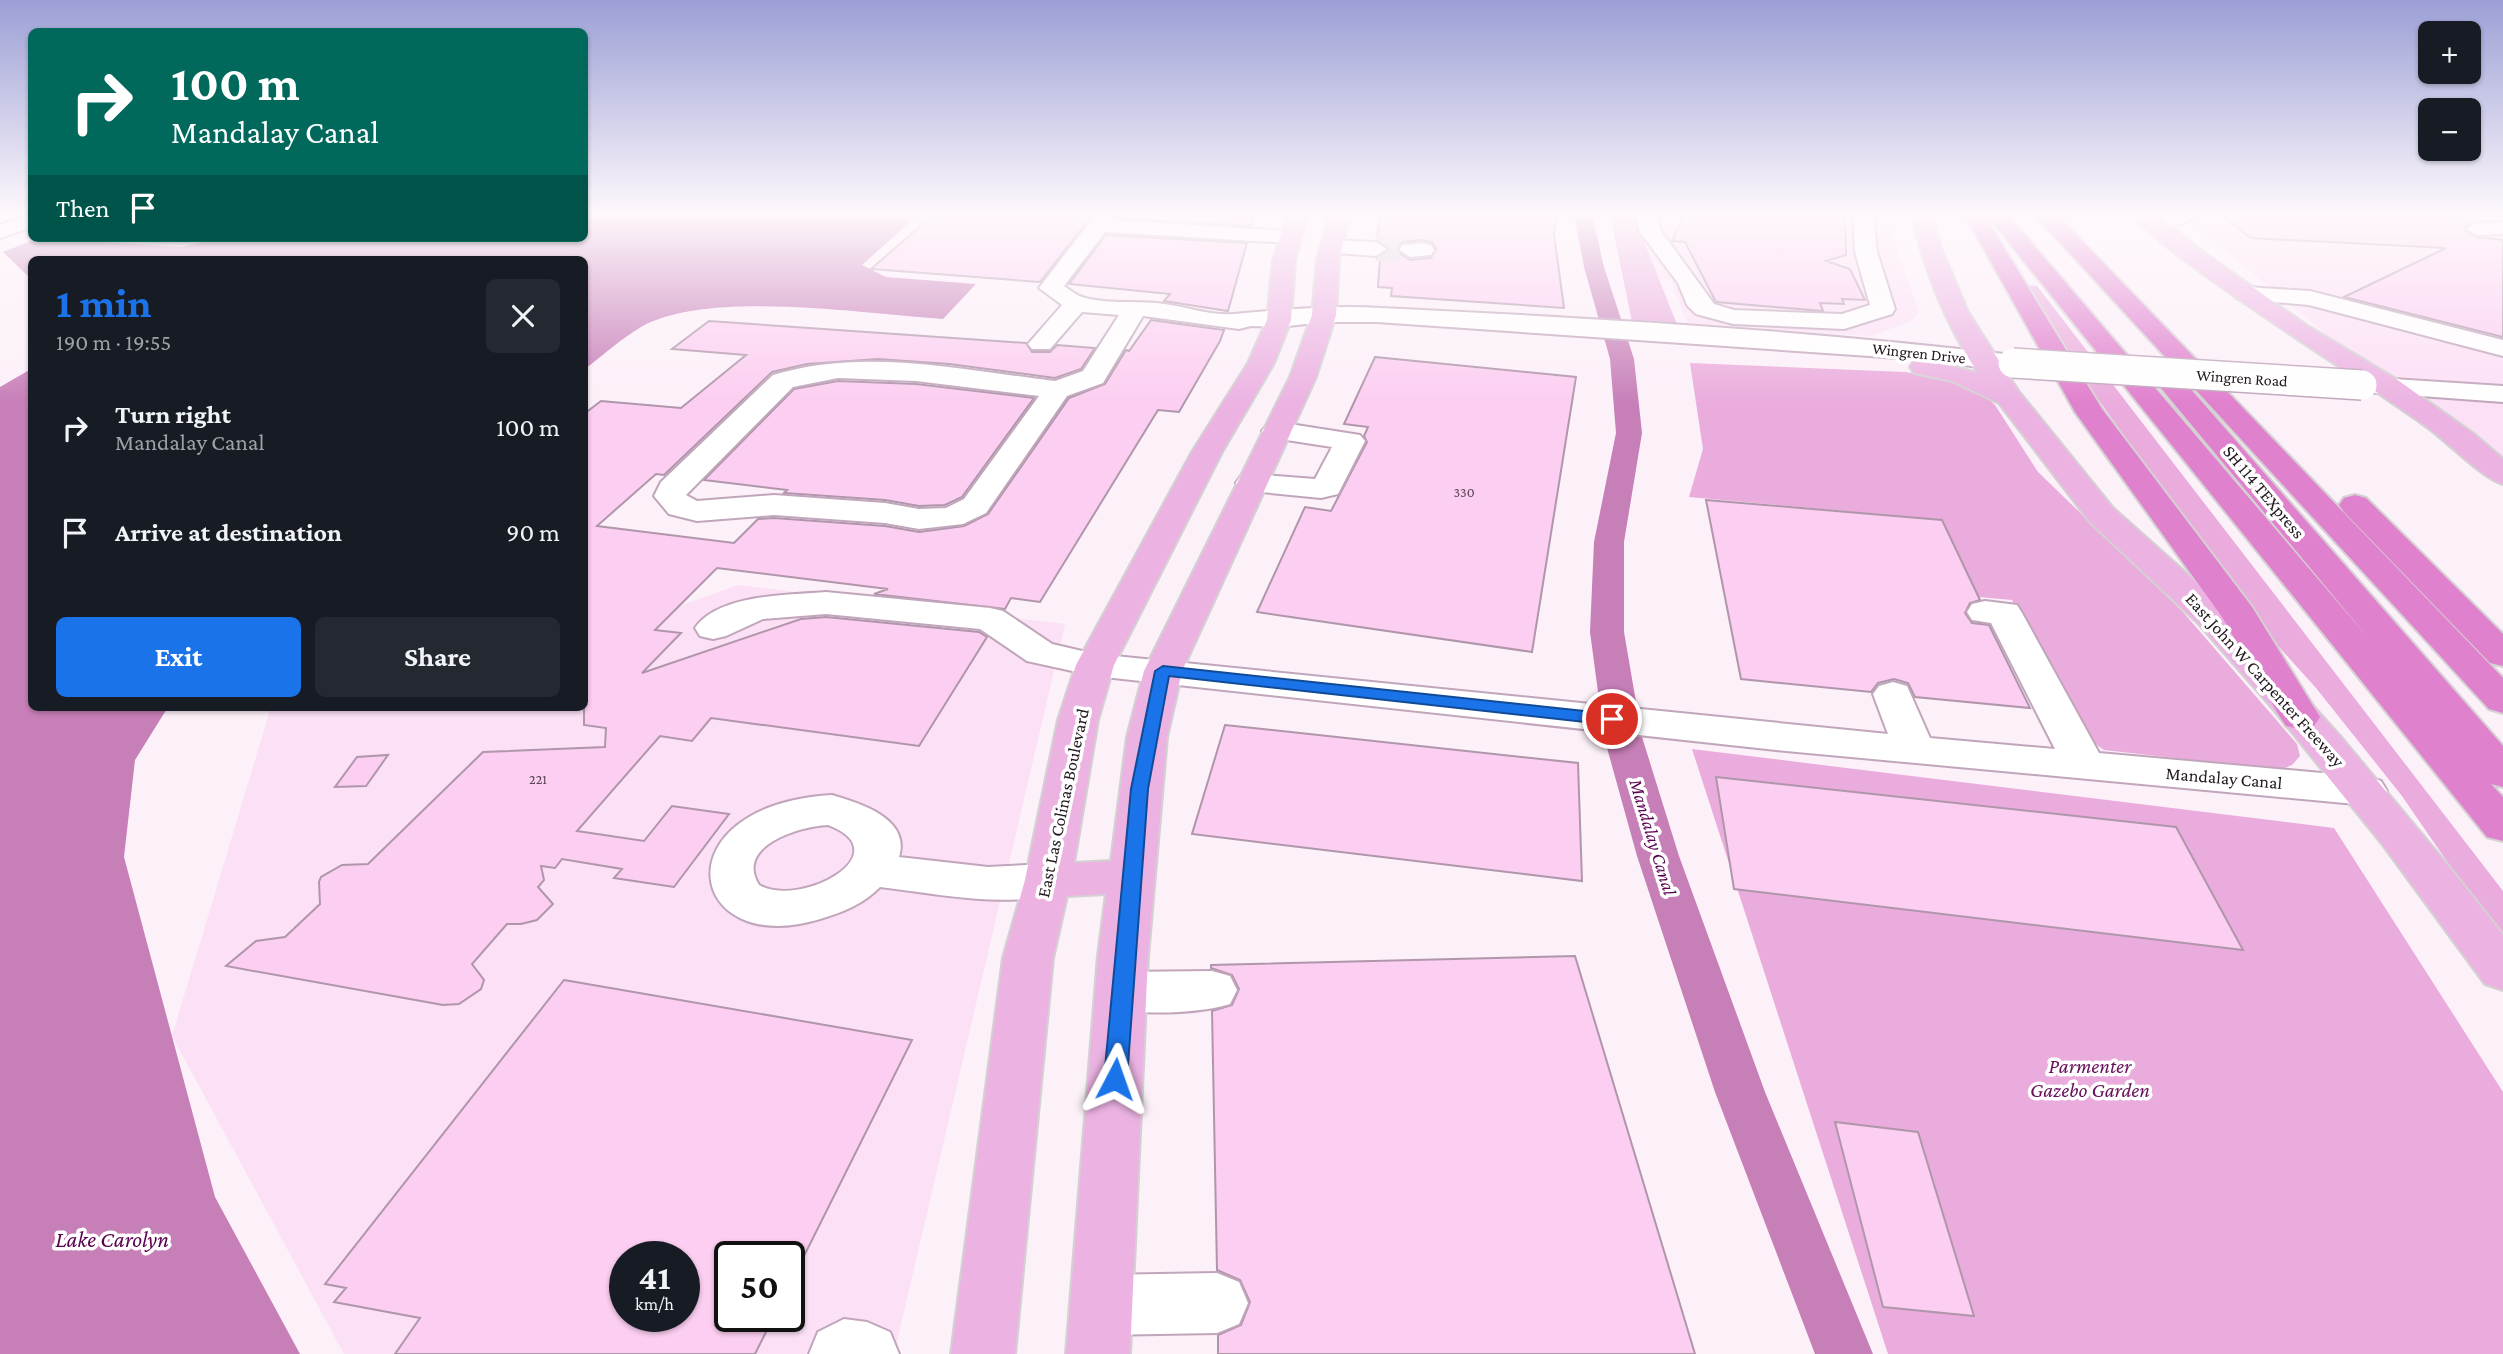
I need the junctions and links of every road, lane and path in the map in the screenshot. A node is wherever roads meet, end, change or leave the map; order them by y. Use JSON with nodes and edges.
{"nodes":[{"id":1,"x":1059,"y":277,"type":"edge"},
{"id":2,"x":1276,"y":277,"type":"edge"},
{"id":3,"x":1326,"y":277,"type":"edge"},
{"id":4,"x":1685,"y":277,"type":"edge"},
{"id":5,"x":1873,"y":277,"type":"edge"},
{"id":6,"x":1940,"y":277,"type":"edge"},
{"id":7,"x":2011,"y":277,"type":"edge"},
{"id":8,"x":2048,"y":277,"type":"edge"},
{"id":9,"x":2078,"y":277,"type":"edge"},
{"id":10,"x":2104,"y":277,"type":"edge"},
{"id":11,"x":2224,"y":277,"type":"edge"},
{"id":12,"x":2246,"y":294,"type":"junction"},
{"id":13,"x":1076,"y":304,"type":"junction"},
{"id":14,"x":1135,"y":309,"type":"junction"},
{"id":15,"x":1957,"y":317,"type":"junction"},
{"id":16,"x":1263,"y":319,"type":"junction"},
{"id":17,"x":2180,"y":322,"type":"dead end"},
{"id":18,"x":1320,"y":324,"type":"junction"},
{"id":19,"x":1810,"y":332,"type":"junction"},
{"id":20,"x":1670,"y":343,"type":"junction"},
{"id":21,"x":1041,"y":344,"type":"dead end"},
{"id":22,"x":2503,"y":348,"type":"edge"},
{"id":23,"x":1918,"y":359,"type":"junction"},
{"id":24,"x":1981,"y":360,"type":"junction"},
{"id":25,"x":2376,"y":386,"type":"junction"},
{"id":26,"x":1057,"y":390,"type":"junction"},
{"id":27,"x":2503,"y":394,"type":"edge"},
{"id":28,"x":2007,"y":398,"type":"junction"},
{"id":29,"x":1277,"y":431,"type":"junction"},
{"id":30,"x":2503,"y":475,"type":"edge"},
{"id":31,"x":1252,"y":483,"type":"junction"},
{"id":32,"x":1985,"y":612,"type":"dead end"},
{"id":33,"x":713,"y":628,"type":"dead end"},
{"id":34,"x":2500,"y":650,"type":"edge"},
{"id":35,"x":1095,"y":664,"type":"junction"},
{"id":36,"x":1163,"y":671,"type":"junction"},
{"id":37,"x":1881,"y":693,"type":"dead end"},
{"id":38,"x":2503,"y":701,"type":"edge"},
{"id":39,"x":2300,"y":717,"type":"junction"},
{"id":40,"x":1899,"y":748,"type":"junction"},
{"id":41,"x":2085,"y":766,"type":"junction"},
{"id":42,"x":2503,"y":773,"type":"edge"},
{"id":43,"x":2366,"y":791,"type":"junction"},
{"id":44,"x":2503,"y":826,"type":"edge"},
{"id":45,"x":871,"y":870,"type":"dead end"},
{"id":46,"x":1131,"y":877,"type":"junction"},
{"id":47,"x":1048,"y":880,"type":"junction"},
{"id":48,"x":2503,"y":971,"type":"edge"},
{"id":49,"x":1212,"y":990,"type":"dead end"},
{"id":50,"x":1121,"y":992,"type":"junction"},
{"id":51,"x":1217,"y":1303,"type":"dead end"},
{"id":52,"x":1100,"y":1330,"type":"edge"},
{"id":53,"x":841,"y":1354,"type":"edge"},
{"id":54,"x":867,"y":1354,"type":"edge"},
{"id":55,"x":983,"y":1354,"type":"edge"}],
"edges":[{"from":1,"to":13,"type":"street"},
{"from":2,"to":16,"type":"main road","name":"East Las Colinas Boulevard"},
{"from":3,"to":18,"type":"main road"},
{"from":4,"to":19,"type":"street"},
{"from":5,"to":19,"type":"street"},
{"from":6,"to":15,"type":"main road","name":"East John W Carpenter Freeway"},
{"from":7,"to":39,"type":"highway"},
{"from":8,"to":44,"type":"highway"},
{"from":9,"to":42,"type":"highway","name":"SH 114 TEXpress"},
{"from":10,"to":38,"type":"highway","name":"SH 114 TEXpress"},
{"from":11,"to":12,"type":"main road"},
{"from":12,"to":22,"type":"street"},
{"from":12,"to":25,"type":"main road"},
{"from":13,"to":14,"type":"street","name":"Wingren Drive"},
{"from":13,"to":21,"type":"street"},
{"from":14,"to":16,"type":"street","name":"Wingren Drive"},
{"from":14,"to":26,"type":"street"},
{"from":15,"to":23,"type":"main road"},
{"from":15,"to":24,"type":"main road","name":"East John W Carpenter Freeway"},
{"from":16,"to":18,"type":"street","name":"Wingren Drive"},
{"from":16,"to":35,"type":"main road","name":"East Las Colinas Boulevard"},
{"from":17,"to":34,"type":"highway"},
{"from":18,"to":20,"type":"street","name":"Wingren Drive"},
{"from":18,"to":29,"type":"main road"},
{"from":19,"to":20,"type":"street","name":"Wingren Drive"},
{"from":19,"to":23,"type":"street","name":"Wingren Drive"},
{"from":20,"to":23,"type":"street","name":"Wingren Drive"},
{"from":23,"to":24,"type":"street","name":"Wingren Drive"},
{"from":23,"to":28,"type":"main road"},
{"from":24,"to":25,"type":"street","name":"Wingren Road","bridge":true},
{"from":24,"to":28,"type":"main road","name":"East John W Carpenter Freeway"},
{"from":25,"to":27,"type":"street","name":"Wingren Road"},
{"from":25,"to":30,"type":"main road"},
{"from":26,"to":26,"type":"street"},
{"from":28,"to":39,"type":"main road","name":"East John W Carpenter Freeway"},
{"from":29,"to":31,"type":"main road"},
{"from":29,"to":31,"type":"street"},
{"from":31,"to":36,"type":"main road"},
{"from":32,"to":41,"type":"street"},
{"from":33,"to":35,"type":"street","name":"Mandalay Canal"},
{"from":35,"to":36,"type":"street","name":"Mandalay Canal"},
{"from":35,"to":47,"type":"main road","name":"East Las Colinas Boulevard"},
{"from":36,"to":40,"type":"street","name":"Mandalay Canal"},
{"from":36,"to":46,"type":"main road"},
{"from":37,"to":40,"type":"street"},
{"from":39,"to":43,"type":"main road","name":"East John W Carpenter Freeway"},
{"from":40,"to":41,"type":"street","name":"Mandalay Canal"},
{"from":41,"to":43,"type":"street","name":"Mandalay Canal"},
{"from":43,"to":48,"type":"main road","name":"East John W Carpenter Freeway"},
{"from":45,"to":47,"type":"street"},
{"from":46,"to":47,"type":"main road"},
{"from":46,"to":50,"type":"main road"},
{"from":47,"to":55,"type":"main road","name":"East Las Colinas Boulevard"},
{"from":49,"to":50,"type":"street"},
{"from":50,"to":52,"type":"main road"},
{"from":51,"to":52,"type":"street"},
{"from":53,"to":54,"type":"street"}]}
